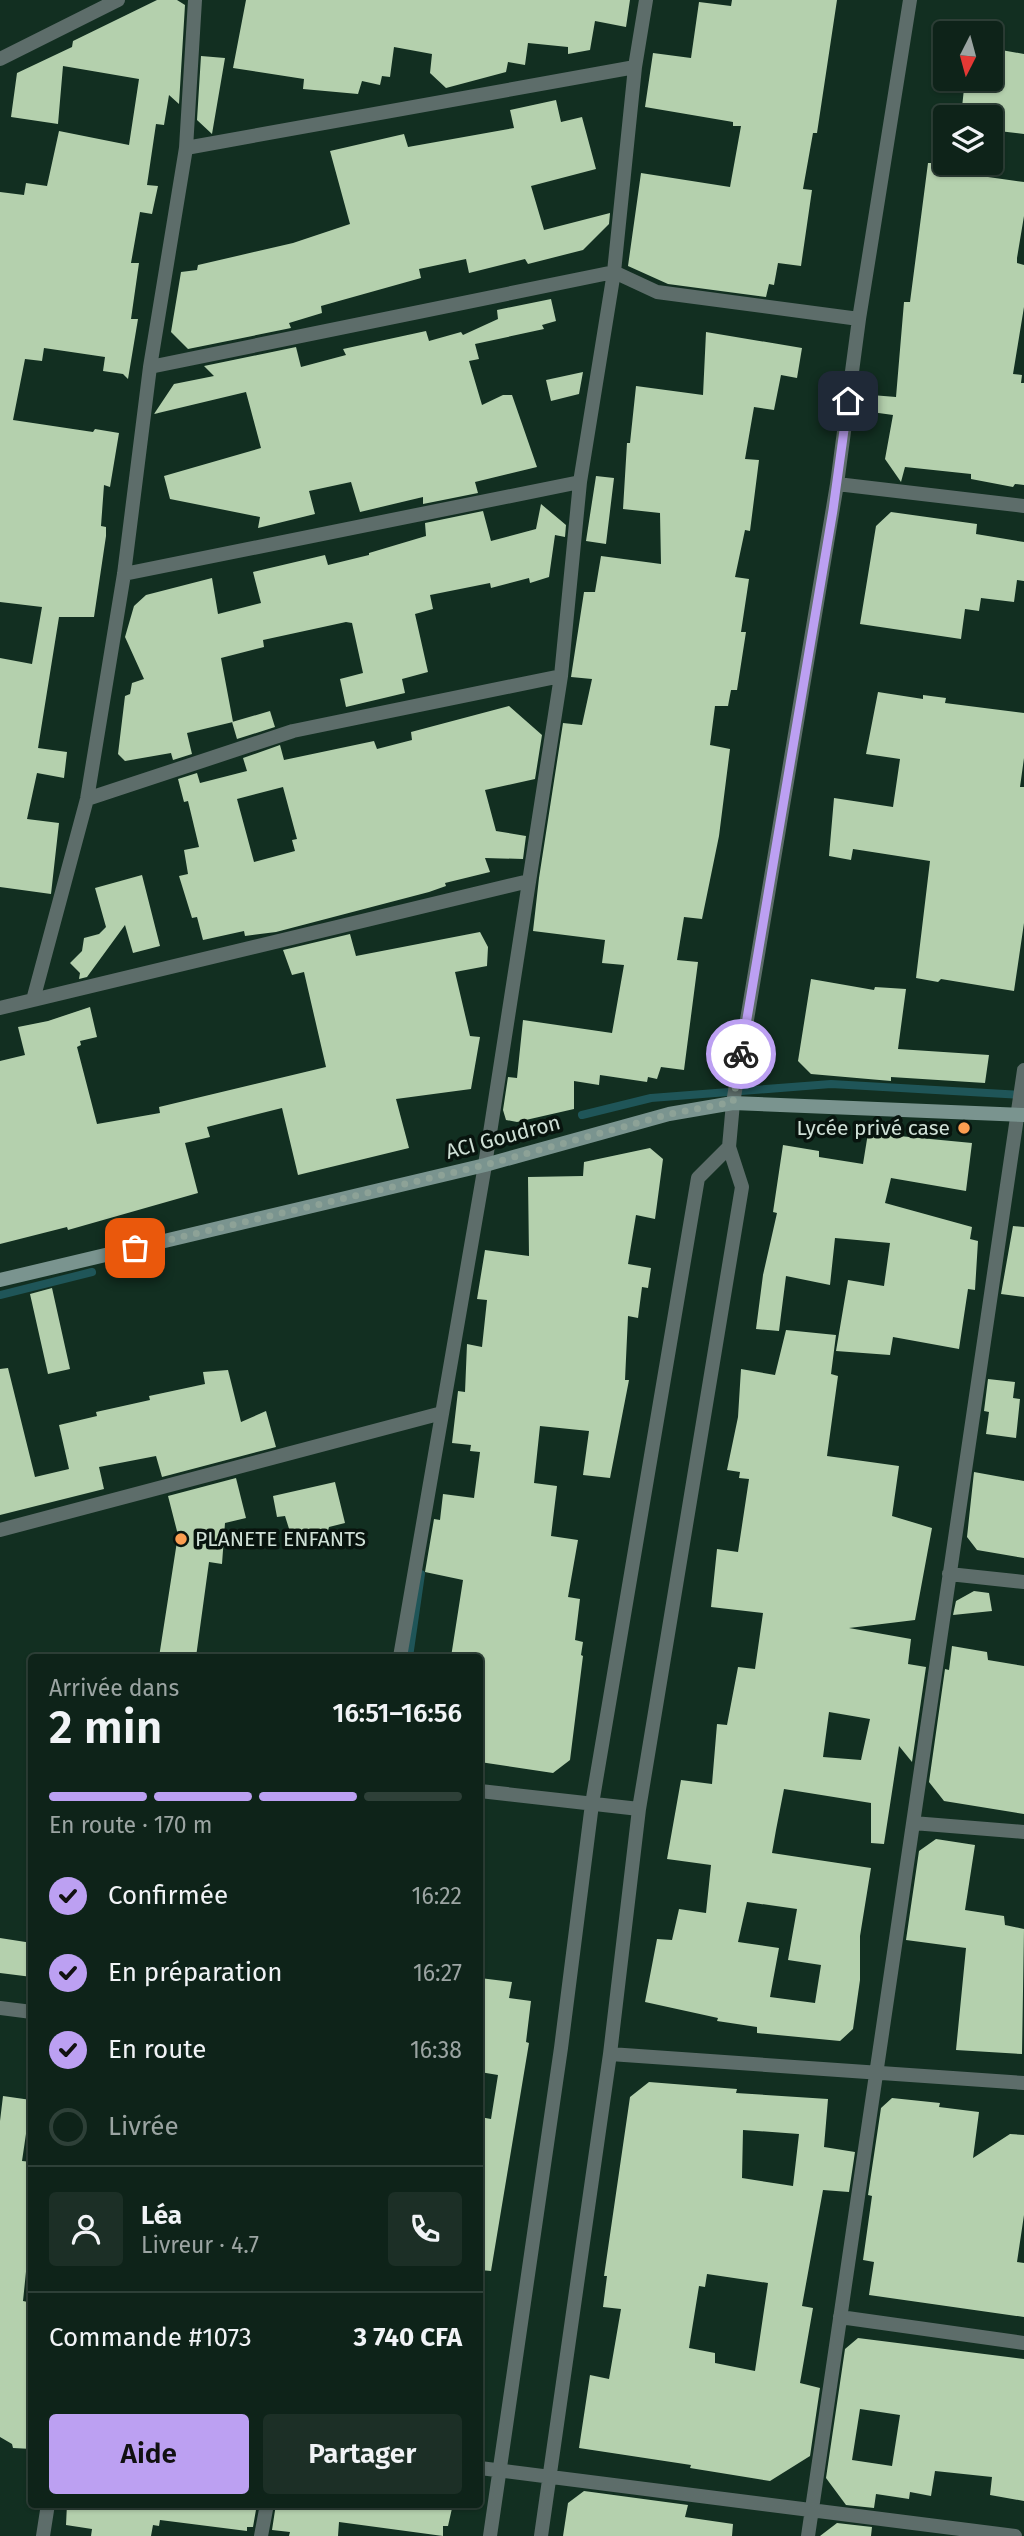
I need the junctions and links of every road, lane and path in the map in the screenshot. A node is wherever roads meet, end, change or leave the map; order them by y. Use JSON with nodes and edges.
{"nodes":[{"id":1,"x":118,"y":0,"type":"edge"},
{"id":2,"x":195,"y":0,"type":"edge"},
{"id":3,"x":646,"y":0,"type":"edge"},
{"id":4,"x":911,"y":0,"type":"edge"},
{"id":5,"x":0,"y":59,"type":"edge"},
{"id":6,"x":635,"y":66,"type":"junction"},
{"id":7,"x":186,"y":148,"type":"junction"},
{"id":8,"x":614,"y":272,"type":"junction"},
{"id":9,"x":859,"y":319,"type":"junction"},
{"id":10,"x":150,"y":368,"type":"junction"},
{"id":11,"x":580,"y":482,"type":"junction"},
{"id":12,"x":837,"y":484,"type":"junction"},
{"id":13,"x":1024,"y":506,"type":"edge"},
{"id":14,"x":124,"y":574,"type":"junction"},
{"id":15,"x":561,"y":676,"type":"junction"},
{"id":16,"x":87,"y":799,"type":"junction"},
{"id":17,"x":528,"y":881,"type":"junction"},
{"id":18,"x":33,"y":1000,"type":"junction"},
{"id":19,"x":0,"y":1008,"type":"edge"},
{"id":20,"x":1024,"y":1070,"type":"edge"},
{"id":21,"x":733,"y":1102,"type":"junction"},
{"id":22,"x":1021,"y":1115,"type":"edge"},
{"id":23,"x":729,"y":1147,"type":"junction"},
{"id":24,"x":485,"y":1165,"type":"junction"},
{"id":25,"x":0,"y":1280,"type":"edge"},
{"id":26,"x":442,"y":1413,"type":"junction"},
{"id":27,"x":0,"y":1531,"type":"edge"},
{"id":28,"x":949,"y":1574,"type":"junction"},
{"id":29,"x":1024,"y":1582,"type":"edge"},
{"id":30,"x":401,"y":1654,"type":"edge"},
{"id":31,"x":483,"y":1791,"type":"edge"},
{"id":32,"x":592,"y":1804,"type":"junction"},
{"id":33,"x":639,"y":1809,"type":"junction"},
{"id":34,"x":913,"y":1823,"type":"junction"},
{"id":35,"x":1024,"y":1832,"type":"edge"},
{"id":36,"x":0,"y":2008,"type":"edge"},
{"id":37,"x":28,"y":2012,"type":"edge"},
{"id":38,"x":610,"y":2054,"type":"junction"},
{"id":39,"x":876,"y":2074,"type":"junction"},
{"id":40,"x":1024,"y":2083,"type":"edge"},
{"id":41,"x":840,"y":2317,"type":"junction"},
{"id":42,"x":1024,"y":2343,"type":"edge"},
{"id":43,"x":483,"y":2468,"type":"edge"},
{"id":44,"x":499,"y":2470,"type":"junction"},
{"id":45,"x":550,"y":2477,"type":"junction"},
{"id":46,"x":47,"y":2508,"type":"edge"},
{"id":47,"x":266,"y":2508,"type":"edge"},
{"id":48,"x":812,"y":2510,"type":"junction"},
{"id":49,"x":992,"y":2534,"type":"edge"},
{"id":50,"x":43,"y":2536,"type":"edge"},
{"id":51,"x":261,"y":2536,"type":"edge"},
{"id":52,"x":490,"y":2536,"type":"edge"},
{"id":53,"x":541,"y":2536,"type":"edge"},
{"id":54,"x":808,"y":2536,"type":"edge"},
{"id":55,"x":1014,"y":2536,"type":"edge"}],
"edges":[{"from":1,"to":5,"type":"street"},
{"from":2,"to":7,"type":"street"},
{"from":3,"to":6,"type":"street"},
{"from":4,"to":9,"type":"street"},
{"from":6,"to":7,"type":"street"},
{"from":6,"to":8,"type":"street"},
{"from":7,"to":10,"type":"street"},
{"from":8,"to":9,"type":"street"},
{"from":8,"to":10,"type":"street"},
{"from":8,"to":11,"type":"street"},
{"from":9,"to":12,"type":"street"},
{"from":10,"to":14,"type":"street"},
{"from":11,"to":14,"type":"street"},
{"from":11,"to":15,"type":"street"},
{"from":12,"to":13,"type":"street"},
{"from":12,"to":21,"type":"street"},
{"from":14,"to":16,"type":"street"},
{"from":15,"to":16,"type":"street"},
{"from":15,"to":17,"type":"street"},
{"from":16,"to":18,"type":"street"},
{"from":17,"to":18,"type":"street"},
{"from":17,"to":24,"type":"street"},
{"from":18,"to":19,"type":"street"},
{"from":20,"to":22,"type":"street"},
{"from":21,"to":22,"type":"street","name":"ACI Goudron"},
{"from":21,"to":23,"type":"street"},
{"from":21,"to":24,"type":"street","name":"ACI Goudron"},
{"from":22,"to":28,"type":"street"},
{"from":23,"to":32,"type":"street"},
{"from":23,"to":33,"type":"street"},
{"from":24,"to":25,"type":"street","name":"ACI Goudron"},
{"from":24,"to":26,"type":"street"},
{"from":26,"to":27,"type":"street"},
{"from":26,"to":30,"type":"street"},
{"from":28,"to":29,"type":"street"},
{"from":28,"to":34,"type":"street"},
{"from":31,"to":32,"type":"street"},
{"from":32,"to":33,"type":"street"},
{"from":32,"to":44,"type":"street"},
{"from":33,"to":38,"type":"street"},
{"from":34,"to":35,"type":"street"},
{"from":34,"to":39,"type":"street"},
{"from":36,"to":37,"type":"street"},
{"from":38,"to":39,"type":"street"},
{"from":38,"to":45,"type":"street"},
{"from":39,"to":40,"type":"street"},
{"from":39,"to":41,"type":"street"},
{"from":41,"to":42,"type":"street"},
{"from":41,"to":48,"type":"street"},
{"from":43,"to":44,"type":"street"},
{"from":44,"to":45,"type":"street"},
{"from":44,"to":52,"type":"street"},
{"from":45,"to":48,"type":"street"},
{"from":45,"to":53,"type":"street"},
{"from":46,"to":50,"type":"street"},
{"from":47,"to":51,"type":"street"},
{"from":48,"to":49,"type":"street"},
{"from":48,"to":54,"type":"street"},
{"from":49,"to":55,"type":"street"}]}
